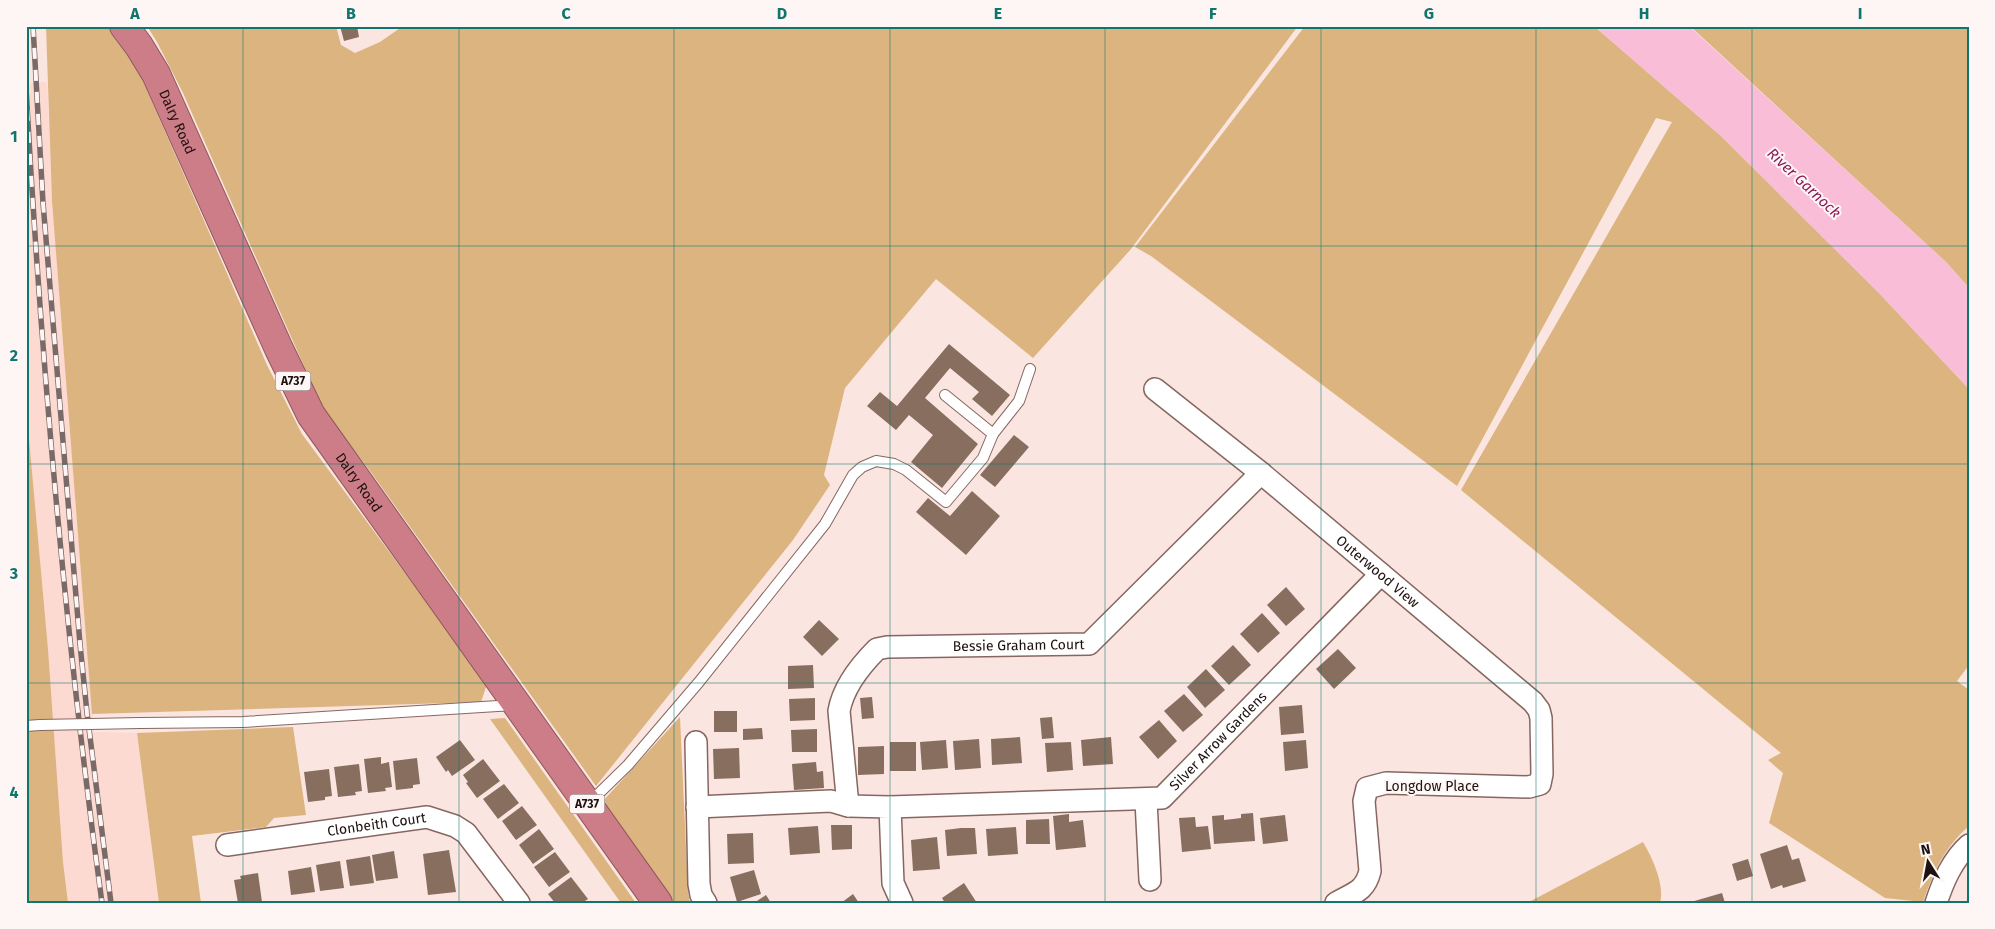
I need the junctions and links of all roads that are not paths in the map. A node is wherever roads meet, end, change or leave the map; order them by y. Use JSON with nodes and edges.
{"nodes":[{"id":1,"x":127,"y":27,"type":"edge"},
{"id":2,"x":1030,"y":369,"type":"dead end"},
{"id":3,"x":1156,"y":389,"type":"dead end"},
{"id":4,"x":945,"y":395,"type":"dead end"},
{"id":5,"x":993,"y":434,"type":"junction"},
{"id":6,"x":1261,"y":473,"type":"junction"},
{"id":7,"x":1381,"y":574,"type":"junction"},
{"id":8,"x":516,"y":705,"type":"junction"},
{"id":9,"x":26,"y":726,"type":"edge"},
{"id":10,"x":696,"y":742,"type":"dead end"},
{"id":11,"x":1540,"y":784,"type":"joint"},
{"id":12,"x":1146,"y":800,"type":"junction"},
{"id":13,"x":587,"y":804,"type":"junction"},
{"id":14,"x":848,"y":806,"type":"junction"},
{"id":15,"x":890,"y":807,"type":"junction"},
{"id":16,"x":697,"y":808,"type":"junction"},
{"id":17,"x":228,"y":845,"type":"dead end"},
{"id":18,"x":1969,"y":845,"type":"edge"},
{"id":19,"x":1150,"y":880,"type":"dead end"},
{"id":20,"x":519,"y":903,"type":"edge"},
{"id":21,"x":658,"y":903,"type":"edge"},
{"id":22,"x":706,"y":903,"type":"edge"},
{"id":23,"x":902,"y":903,"type":"edge"},
{"id":24,"x":1336,"y":903,"type":"edge"},
{"id":25,"x":1936,"y":903,"type":"edge"}],
"edges":[{"from":1,"to":8,"type":"highway","name":"Dalry Road","number":"A737"},
{"from":2,"to":5,"type":"lane"},
{"from":3,"to":6,"type":"street","name":"Outerwood View"},
{"from":4,"to":5,"type":"lane"},
{"from":5,"to":13,"type":"lane"},
{"from":6,"to":7,"type":"street","name":"Outerwood View"},
{"from":6,"to":14,"type":"street","name":"Bessie Graham Court"},
{"from":7,"to":11,"type":"street","name":"Outerwood View"},
{"from":7,"to":12,"type":"street","name":"Silver Arrow Gardens"},
{"from":8,"to":9,"type":"lane","bridge":true},
{"from":8,"to":13,"type":"highway","name":"Dalry Road","number":"A737"},
{"from":10,"to":16,"type":"street"},
{"from":11,"to":24,"type":"street","name":"Longdow Place"},
{"from":12,"to":15,"type":"street","name":"Silver Arrow Gardens"},
{"from":12,"to":19,"type":"street"},
{"from":13,"to":21,"type":"highway","name":"Dalry Road","number":"A737"},
{"from":14,"to":15,"type":"street","name":"Silver Arrow Gardens"},
{"from":14,"to":16,"type":"street","name":"Silver Arrow Gardens"},
{"from":15,"to":23,"type":"street"},
{"from":16,"to":22,"type":"street"},
{"from":17,"to":20,"type":"street","name":"Clonbeith Court"},
{"from":18,"to":25,"type":"street"}]}
